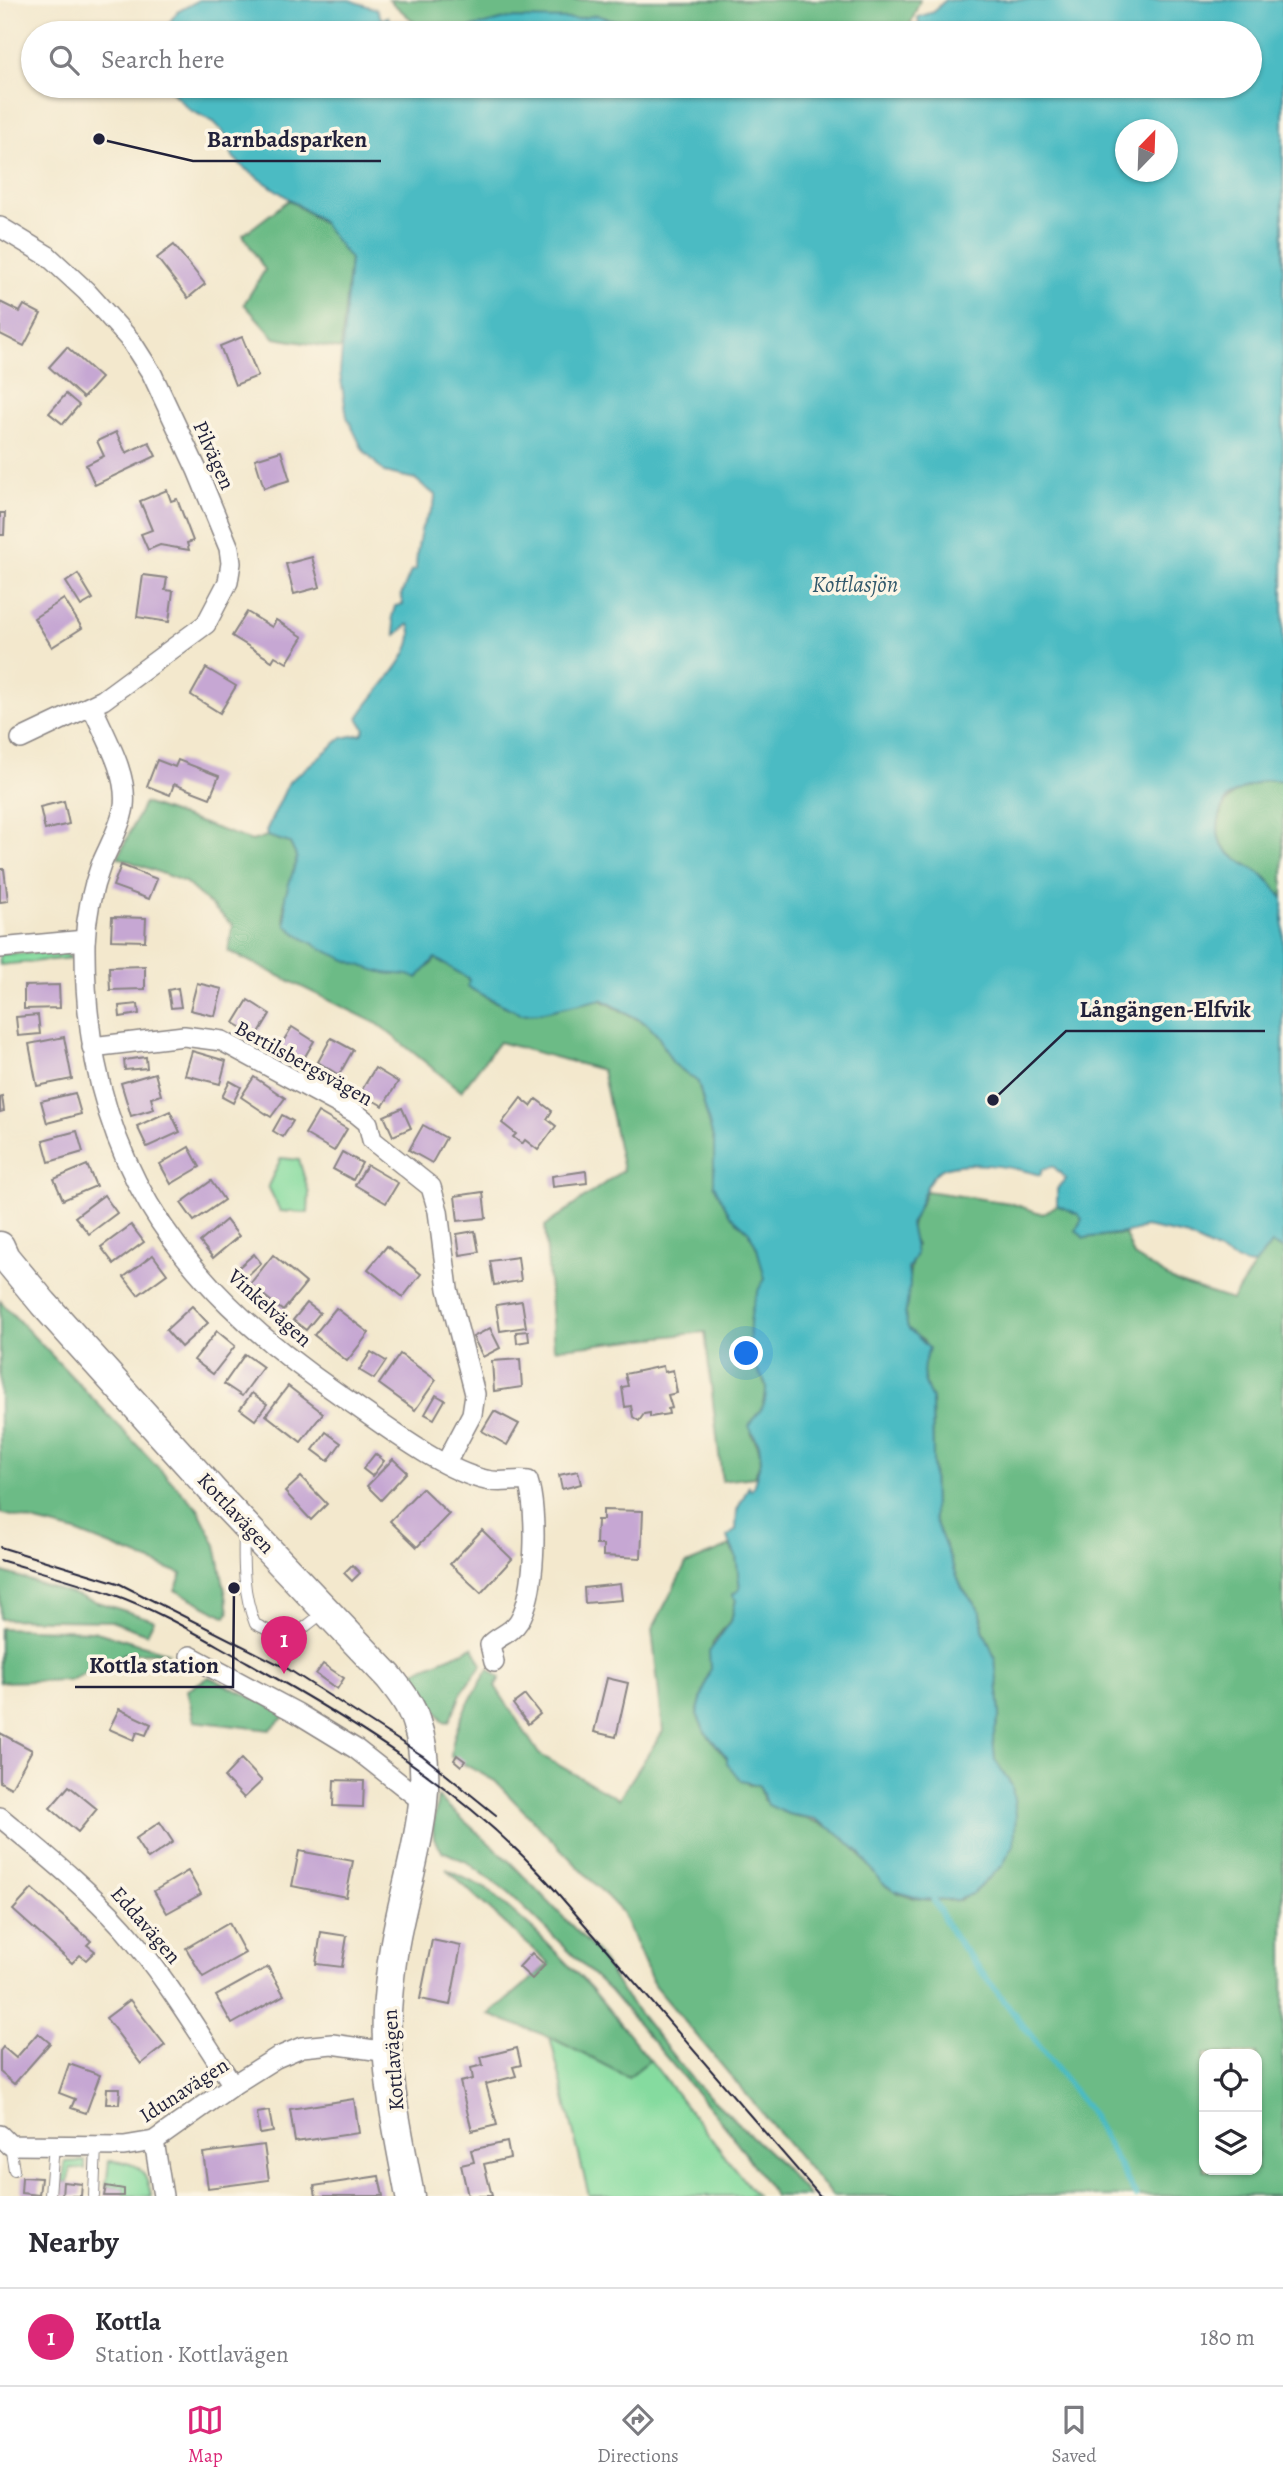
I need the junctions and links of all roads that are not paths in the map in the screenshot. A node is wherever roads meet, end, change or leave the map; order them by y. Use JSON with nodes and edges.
{"nodes":[{"id":1,"x":0,"y":227,"type":"edge"},
{"id":2,"x":92,"y":706,"type":"junction"},
{"id":3,"x":20,"y":739,"type":"dead end"},
{"id":4,"x":85,"y":940,"type":"junction"},
{"id":5,"x":0,"y":948,"type":"edge"},
{"id":6,"x":92,"y":1047,"type":"junction"},
{"id":7,"x":0,"y":1246,"type":"edge"},
{"id":8,"x":446,"y":1463,"type":"junction"},
{"id":9,"x":244,"y":1524,"type":"junction"},
{"id":10,"x":327,"y":1610,"type":"junction"},
{"id":11,"x":190,"y":1656,"type":"dead end"},
{"id":12,"x":494,"y":1662,"type":"dead end"},
{"id":13,"x":422,"y":1801,"type":"junction"},
{"id":14,"x":0,"y":1817,"type":"edge"},
{"id":15,"x":388,"y":2052,"type":"junction"},
{"id":16,"x":233,"y":2085,"type":"junction"},
{"id":17,"x":154,"y":2141,"type":"junction"},
{"id":18,"x":3,"y":2142,"type":"edge"},
{"id":19,"x":54,"y":2145,"type":"junction"},
{"id":20,"x":96,"y":2145,"type":"junction"},
{"id":21,"x":14,"y":2170,"type":"dead end"},
{"id":22,"x":50,"y":2195,"type":"edge"},
{"id":23,"x":94,"y":2196,"type":"edge"},
{"id":24,"x":163,"y":2196,"type":"edge"},
{"id":25,"x":410,"y":2196,"type":"edge"}],
"edges":[{"from":1,"to":2,"type":"street","name":"Pilvägen"},
{"from":2,"to":3,"type":"street","name":"Pilvägen"},
{"from":2,"to":4,"type":"street"},
{"from":4,"to":5,"type":"street"},
{"from":4,"to":6,"type":"street","name":"Vinkelvägen"},
{"from":6,"to":8,"type":"street","name":"Vinkelvägen"},
{"from":6,"to":8,"type":"street","name":"Bertilsbergsvägen"},
{"from":7,"to":9,"type":"street","name":"Kottlavägen"},
{"from":8,"to":12,"type":"street","name":"Vinkelvägen"},
{"from":9,"to":10,"type":"street","name":"Kottlavägen"},
{"from":9,"to":10,"type":"lane"},
{"from":10,"to":13,"type":"street","name":"Kottlavägen"},
{"from":11,"to":13,"type":"street"},
{"from":13,"to":15,"type":"street","name":"Kottlavägen"},
{"from":14,"to":16,"type":"street","name":"Eddavägen"},
{"from":15,"to":16,"type":"street","name":"Idunavägen"},
{"from":15,"to":25,"type":"street","name":"Kottlavägen"},
{"from":16,"to":17,"type":"street","name":"Idunavägen"},
{"from":17,"to":20,"type":"street","name":"Idunavägen"},
{"from":17,"to":24,"type":"street"},
{"from":18,"to":19,"type":"street","name":"Idunavägen"},
{"from":18,"to":21,"type":"lane"},
{"from":19,"to":20,"type":"street","name":"Idunavägen"},
{"from":19,"to":22,"type":"lane"},
{"from":20,"to":23,"type":"lane"}]}
